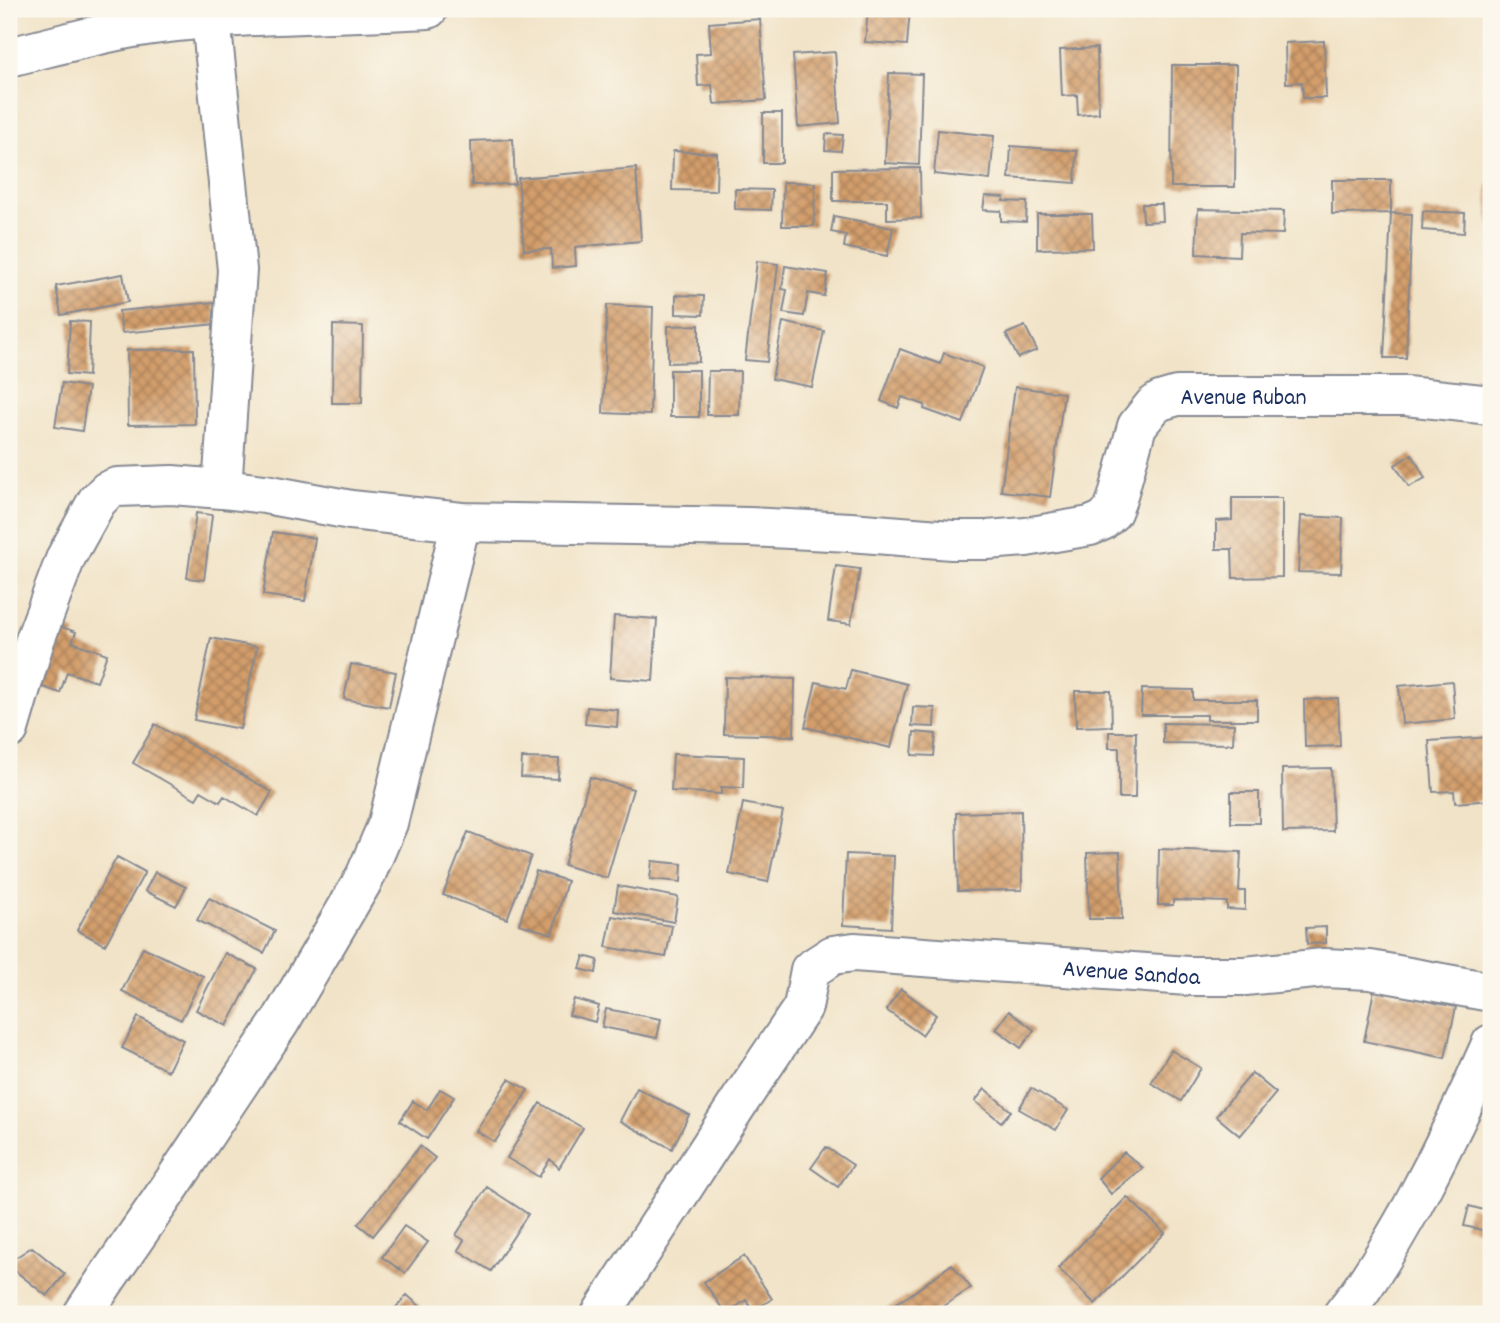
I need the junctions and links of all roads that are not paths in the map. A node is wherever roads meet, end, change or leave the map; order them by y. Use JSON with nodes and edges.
{"nodes":[{"id":1,"x":428,"y":9,"type":"edge"},
{"id":2,"x":211,"y":14,"type":"edge"},
{"id":3,"x":9,"y":57,"type":"edge"},
{"id":4,"x":1491,"y":405,"type":"edge"},
{"id":5,"x":222,"y":489,"type":"junction"},
{"id":6,"x":461,"y":522,"type":"junction"},
{"id":7,"x":9,"y":729,"type":"edge"},
{"id":8,"x":1491,"y":992,"type":"edge"},
{"id":9,"x":1491,"y":1044,"type":"edge"},
{"id":10,"x":83,"y":1314,"type":"edge"},
{"id":11,"x":601,"y":1314,"type":"edge"},
{"id":12,"x":1343,"y":1314,"type":"edge"}],
"edges":[{"from":1,"to":2,"type":"street"},
{"from":2,"to":3,"type":"street"},
{"from":2,"to":5,"type":"street"},
{"from":4,"to":6,"type":"street","name":"Avenue Ruban"},
{"from":5,"to":6,"type":"street","name":"Avenue Ruban"},
{"from":5,"to":7,"type":"street","name":"Avenue Ruban"},
{"from":6,"to":10,"type":"street"},
{"from":8,"to":11,"type":"street","name":"Avenue Sandoa"},
{"from":9,"to":12,"type":"street"}]}
